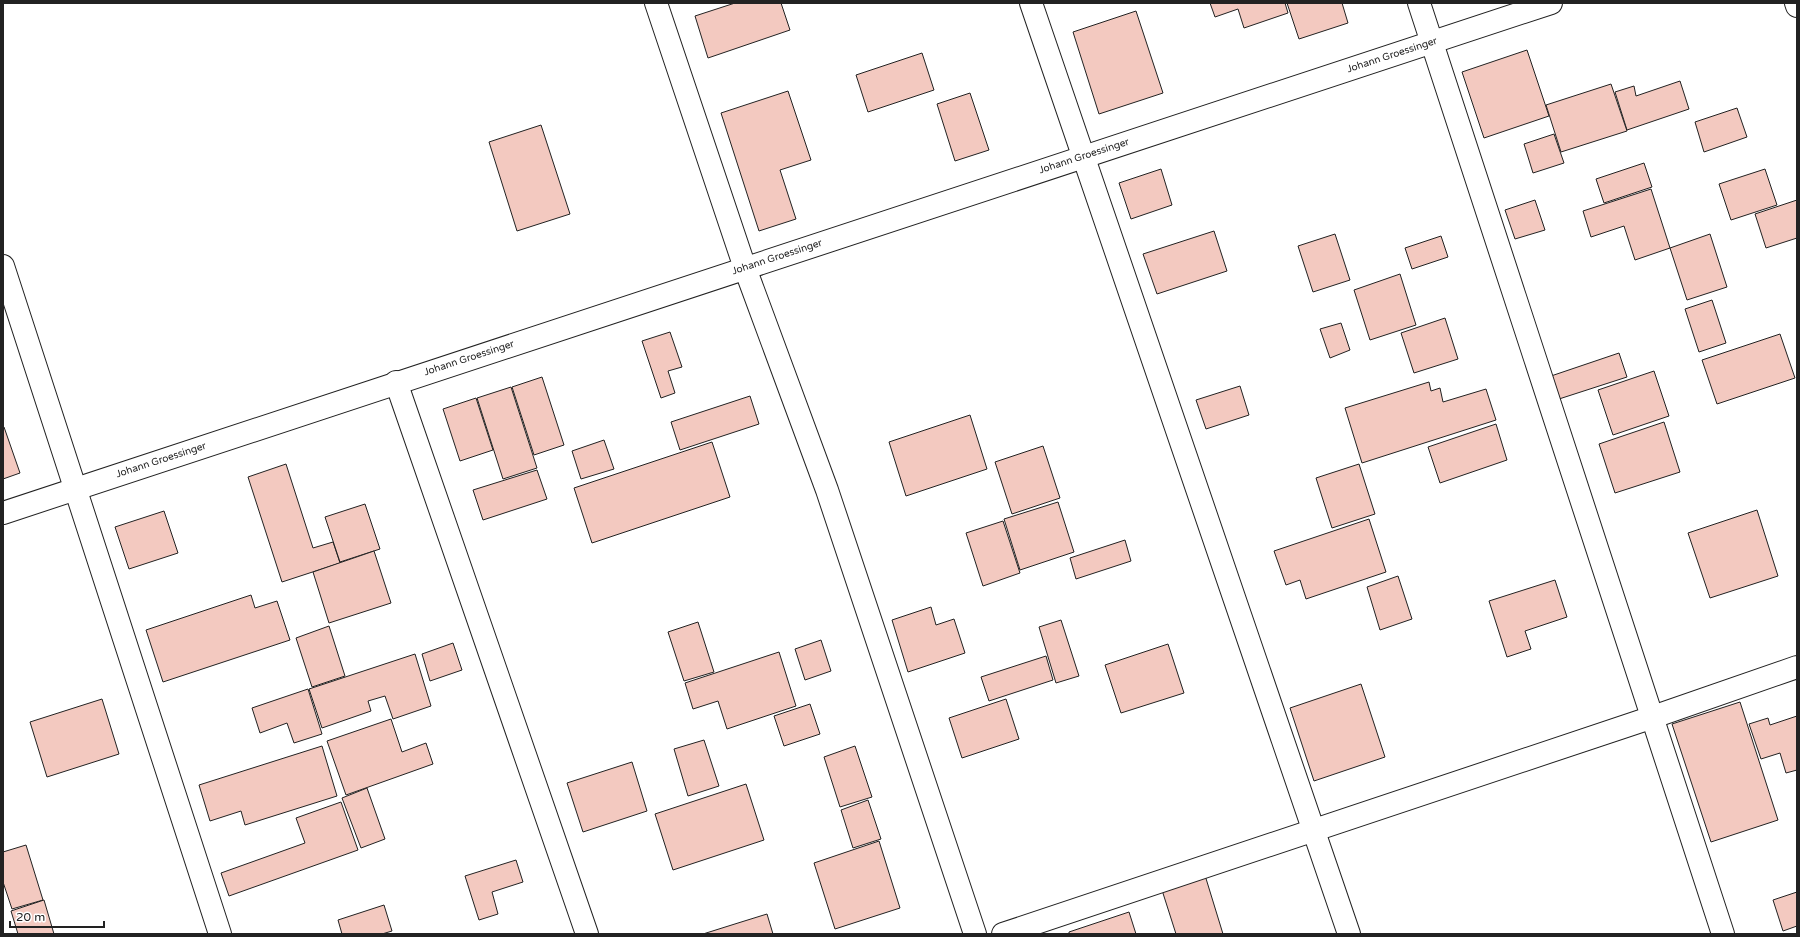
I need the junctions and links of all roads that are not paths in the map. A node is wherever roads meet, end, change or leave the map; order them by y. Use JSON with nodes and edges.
{"nodes":[{"id":1,"x":656,"y":3,"type":"edge"},
{"id":2,"x":1031,"y":3,"type":"edge"},
{"id":3,"x":1419,"y":3,"type":"edge"},
{"id":4,"x":1551,"y":3,"type":"edge"},
{"id":5,"x":1796,"y":3,"type":"edge"},
{"id":6,"x":1797,"y":6,"type":"edge"},
{"id":7,"x":1433,"y":42,"type":"junction"},
{"id":8,"x":1083,"y":157,"type":"junction"},
{"id":9,"x":3,"y":266,"type":"edge"},
{"id":10,"x":745,"y":268,"type":"junction"},
{"id":11,"x":396,"y":382,"type":"junction"},
{"id":12,"x":75,"y":489,"type":"junction"},
{"id":13,"x":3,"y":513,"type":"edge"},
{"id":14,"x":1797,"y":667,"type":"edge"},
{"id":15,"x":1654,"y":717,"type":"junction"},
{"id":16,"x":1313,"y":830,"type":"junction"},
{"id":17,"x":220,"y":934,"type":"edge"},
{"id":18,"x":587,"y":934,"type":"edge"},
{"id":19,"x":975,"y":934,"type":"edge"},
{"id":20,"x":1003,"y":934,"type":"edge"},
{"id":21,"x":1349,"y":934,"type":"edge"},
{"id":22,"x":1723,"y":934,"type":"edge"}],
"edges":[{"from":1,"to":10,"type":"street"},
{"from":2,"to":8,"type":"street"},
{"from":3,"to":7,"type":"street"},
{"from":4,"to":7,"type":"street","name":"Johann Groessinger"},
{"from":5,"to":6,"type":"street"},
{"from":7,"to":8,"type":"street","name":"Johann Groessinger"},
{"from":7,"to":15,"type":"street"},
{"from":8,"to":10,"type":"street","name":"Johann Groessinger"},
{"from":8,"to":16,"type":"street"},
{"from":9,"to":12,"type":"street"},
{"from":10,"to":11,"type":"street","name":"Johann Groessinger"},
{"from":10,"to":19,"type":"street"},
{"from":11,"to":12,"type":"street","name":"Johann Groessinger"},
{"from":11,"to":18,"type":"street"},
{"from":12,"to":13,"type":"street","name":"Johann Groessinger"},
{"from":12,"to":17,"type":"street"},
{"from":14,"to":15,"type":"street"},
{"from":15,"to":16,"type":"street"},
{"from":15,"to":22,"type":"street"},
{"from":16,"to":20,"type":"street"},
{"from":16,"to":21,"type":"street"}]}
